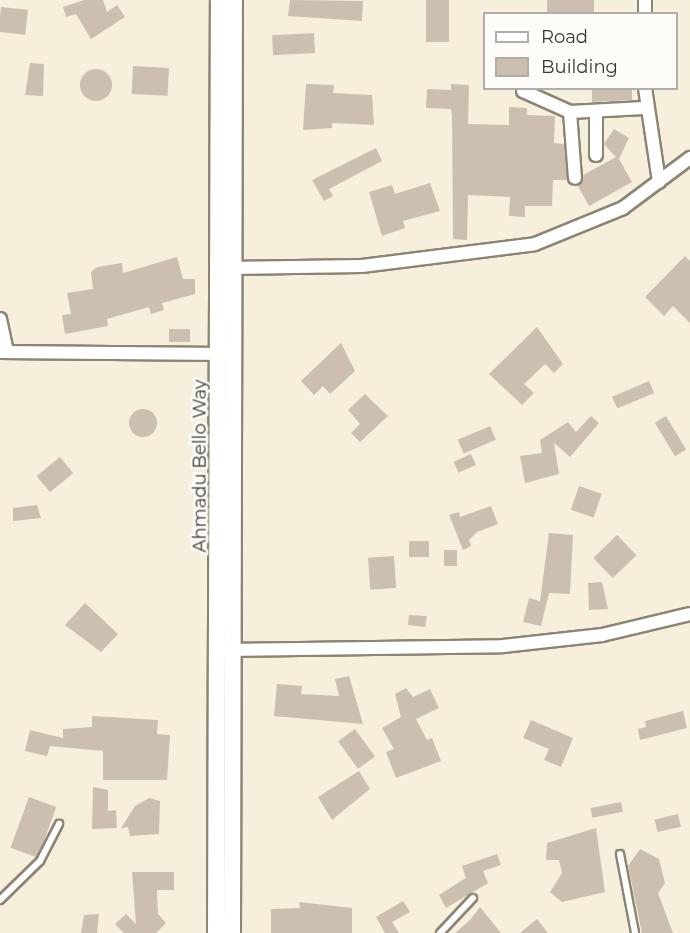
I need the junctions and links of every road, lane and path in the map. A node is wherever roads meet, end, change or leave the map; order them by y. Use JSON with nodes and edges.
{"nodes":[{"id":1,"x":219,"y":0,"type":"edge"},
{"id":2,"x":234,"y":0,"type":"edge"},
{"id":3,"x":645,"y":90,"type":"edge"},
{"id":4,"x":523,"y":91,"type":"dead end"},
{"id":5,"x":644,"y":108,"type":"junction"},
{"id":6,"x":596,"y":111,"type":"junction"},
{"id":7,"x":570,"y":112,"type":"junction"},
{"id":8,"x":596,"y":155,"type":"dead end"},
{"id":9,"x":690,"y":158,"type":"edge"},
{"id":10,"x":575,"y":178,"type":"dead end"},
{"id":11,"x":659,"y":182,"type":"junction"},
{"id":12,"x":229,"y":268,"type":"junction"},
{"id":13,"x":0,"y":319,"type":"edge"},
{"id":14,"x":4,"y":351,"type":"edge"},
{"id":15,"x":228,"y":354,"type":"junction"},
{"id":16,"x":690,"y":614,"type":"edge"},
{"id":17,"x":226,"y":650,"type":"junction"},
{"id":18,"x":225,"y":752,"type":"junction"},
{"id":19,"x":59,"y":824,"type":"dead end"},
{"id":20,"x":620,"y":854,"type":"dead end"},
{"id":21,"x":473,"y":898,"type":"dead end"},
{"id":22,"x":0,"y":900,"type":"edge"},
{"id":23,"x":216,"y":933,"type":"edge"},
{"id":24,"x":232,"y":933,"type":"edge"},
{"id":25,"x":440,"y":933,"type":"edge"},
{"id":26,"x":635,"y":933,"type":"edge"}],
"edges":[{"from":1,"to":12,"type":"main road","name":"Ahmadu Bello Way"},
{"from":2,"to":12,"type":"main road","name":"Ahmadu Bello Way"},
{"from":3,"to":5,"type":"street"},
{"from":4,"to":7,"type":"street"},
{"from":5,"to":6,"type":"street"},
{"from":5,"to":11,"type":"street"},
{"from":6,"to":7,"type":"street"},
{"from":6,"to":8,"type":"street"},
{"from":7,"to":10,"type":"street"},
{"from":9,"to":11,"type":"street"},
{"from":11,"to":12,"type":"street"},
{"from":12,"to":15,"type":"main road","name":"Ahmadu Bello Way"},
{"from":13,"to":14,"type":"street"},
{"from":14,"to":15,"type":"street"},
{"from":15,"to":17,"type":"main road","name":"Ahmadu Bello Way"},
{"from":16,"to":17,"type":"street"},
{"from":17,"to":18,"type":"main road","name":"Ahmadu Bello Way"},
{"from":18,"to":23,"type":"main road","name":"Ahmadu Bello Way"},
{"from":18,"to":24,"type":"main road","name":"Ahmadu Bello Way"},
{"from":19,"to":22,"type":"lane"},
{"from":20,"to":26,"type":"lane"},
{"from":21,"to":25,"type":"lane"}]}
